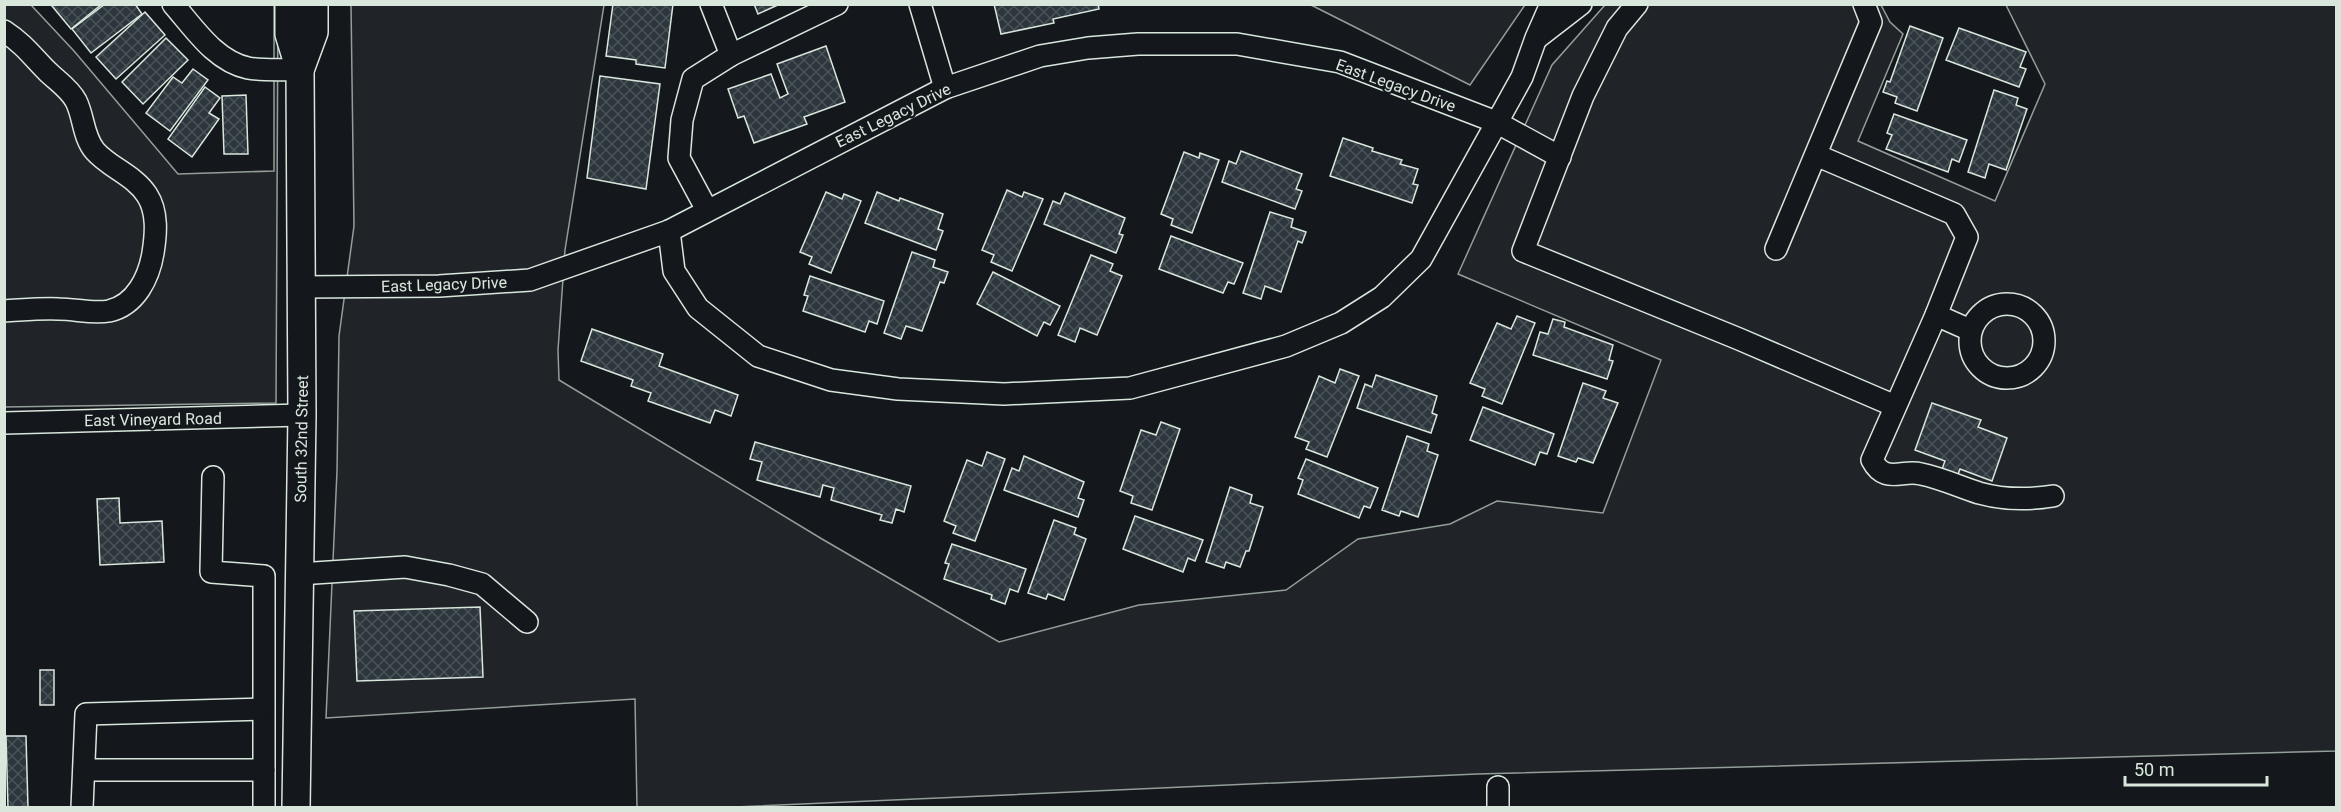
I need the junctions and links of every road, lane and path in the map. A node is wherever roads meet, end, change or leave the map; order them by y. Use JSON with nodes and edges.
{"nodes":[{"id":1,"x":173,"y":4,"type":"edge"},
{"id":2,"x":289,"y":4,"type":"edge"},
{"id":3,"x":314,"y":4,"type":"edge"},
{"id":4,"x":711,"y":4,"type":"edge"},
{"id":5,"x":837,"y":4,"type":"edge"},
{"id":6,"x":920,"y":4,"type":"edge"},
{"id":7,"x":1551,"y":4,"type":"edge"},
{"id":8,"x":1581,"y":4,"type":"edge"},
{"id":9,"x":1637,"y":4,"type":"edge"},
{"id":10,"x":1864,"y":4,"type":"edge"},
{"id":11,"x":4,"y":31,"type":"edge"},
{"id":12,"x":1536,"y":38,"type":"junction"},
{"id":13,"x":731,"y":55,"type":"junction"},
{"id":14,"x":300,"y":70,"type":"junction"},
{"id":15,"x":945,"y":88,"type":"junction"},
{"id":16,"x":1496,"y":122,"type":"junction"},
{"id":17,"x":1816,"y":155,"type":"junction"},
{"id":18,"x":1560,"y":157,"type":"junction"},
{"id":19,"x":707,"y":210,"type":"junction"},
{"id":20,"x":669,"y":231,"type":"junction"},
{"id":21,"x":1776,"y":249,"type":"dead end"},
{"id":22,"x":301,"y":287,"type":"junction"},
{"id":23,"x":4,"y":311,"type":"edge"},
{"id":24,"x":1936,"y":315,"type":"junction"},
{"id":25,"x":1970,"y":330,"type":"dead end"},
{"id":26,"x":1895,"y":406,"type":"junction"},
{"id":27,"x":302,"y":415,"type":"junction"},
{"id":28,"x":4,"y":423,"type":"edge"},
{"id":29,"x":213,"y":477,"type":"dead end"},
{"id":30,"x":2053,"y":496,"type":"dead end"},
{"id":31,"x":299,"y":574,"type":"junction"},
{"id":32,"x":526,"y":622,"type":"dead end"},
{"id":33,"x":262,"y":709,"type":"junction"},
{"id":34,"x":84,"y":770,"type":"junction"},
{"id":35,"x":264,"y":770,"type":"junction"},
{"id":36,"x":82,"y":807,"type":"edge"},
{"id":37,"x":264,"y":807,"type":"edge"},
{"id":38,"x":296,"y":807,"type":"edge"}],
"edges":[{"from":1,"to":14,"type":"street"},
{"from":2,"to":14,"type":"main road","name":"South 32nd Street"},
{"from":3,"to":14,"type":"main road","name":"South 32nd Street"},
{"from":4,"to":13,"type":"street"},
{"from":5,"to":13,"type":"street"},
{"from":6,"to":15,"type":"street"},
{"from":7,"to":12,"type":"street"},
{"from":8,"to":12,"type":"street"},
{"from":9,"to":18,"type":"street"},
{"from":10,"to":17,"type":"street"},
{"from":11,"to":23,"type":"street"},
{"from":12,"to":16,"type":"street"},
{"from":13,"to":19,"type":"street"},
{"from":14,"to":22,"type":"main road","name":"South 32nd Street"},
{"from":15,"to":16,"type":"street","name":"East Legacy Drive"},
{"from":15,"to":19,"type":"street","name":"East Legacy Drive"},
{"from":16,"to":18,"type":"street","name":"East Legacy Drive"},
{"from":16,"to":20,"type":"street"},
{"from":17,"to":21,"type":"street"},
{"from":17,"to":24,"type":"street"},
{"from":18,"to":26,"type":"street"},
{"from":19,"to":20,"type":"street","name":"East Legacy Drive"},
{"from":20,"to":22,"type":"street","name":"East Legacy Drive"},
{"from":22,"to":27,"type":"main road","name":"South 32nd Street"},
{"from":24,"to":25,"type":"street"},
{"from":24,"to":26,"type":"street"},
{"from":26,"to":30,"type":"street"},
{"from":27,"to":28,"type":"street","name":"East Vineyard Road"},
{"from":27,"to":31,"type":"main road","name":"South 32nd Street"},
{"from":29,"to":33,"type":"street"},
{"from":31,"to":32,"type":"street"},
{"from":31,"to":38,"type":"main road","name":"South 32nd Street"},
{"from":33,"to":34,"type":"street"},
{"from":33,"to":35,"type":"street"},
{"from":34,"to":35,"type":"street"},
{"from":34,"to":36,"type":"street"},
{"from":35,"to":37,"type":"street"}]}
